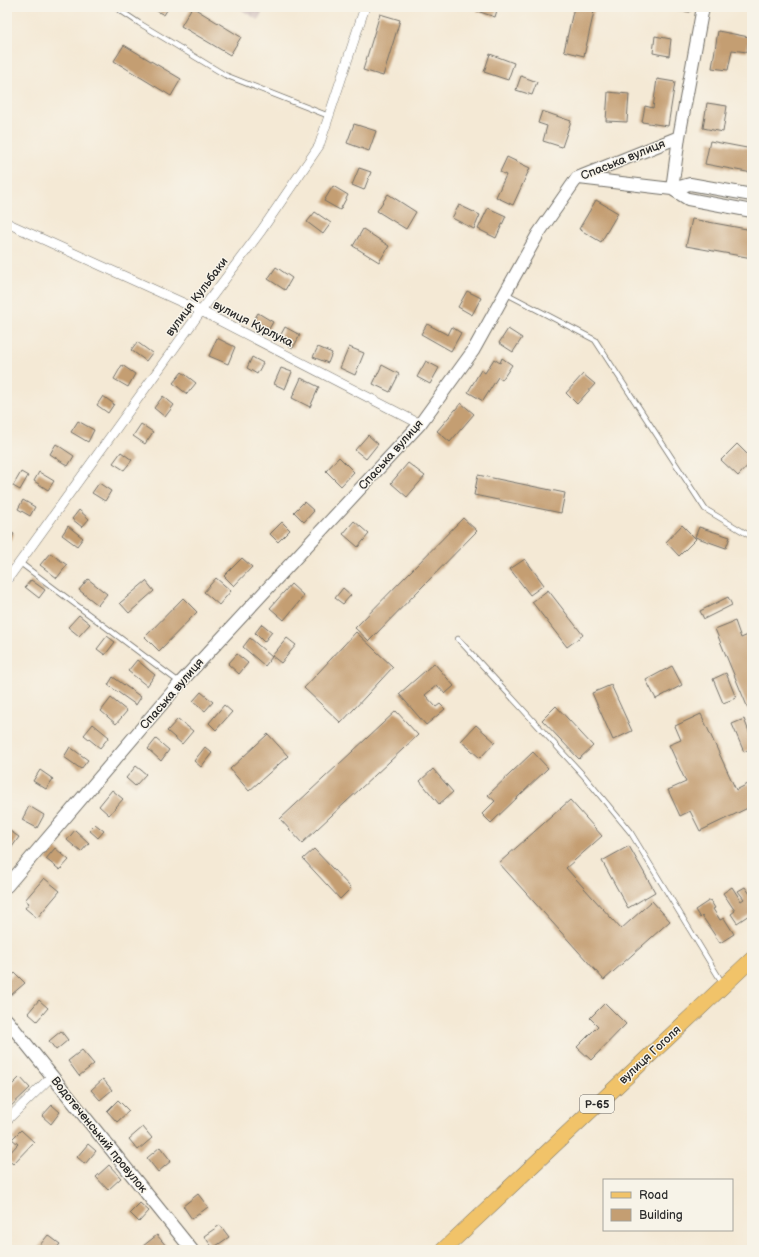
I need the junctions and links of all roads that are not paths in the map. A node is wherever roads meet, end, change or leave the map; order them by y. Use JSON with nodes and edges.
{"nodes":[{"id":1,"x":115,"y":7,"type":"edge"},
{"id":2,"x":365,"y":7,"type":"edge"},
{"id":3,"x":703,"y":7,"type":"edge"},
{"id":4,"x":329,"y":116,"type":"junction"},
{"id":5,"x":679,"y":137,"type":"junction"},
{"id":6,"x":577,"y":178,"type":"junction"},
{"id":7,"x":672,"y":188,"type":"junction"},
{"id":8,"x":752,"y":195,"type":"edge"},
{"id":9,"x":752,"y":211,"type":"edge"},
{"id":10,"x":7,"y":222,"type":"edge"},
{"id":11,"x":505,"y":293,"type":"junction"},
{"id":12,"x":201,"y":311,"type":"junction"},
{"id":13,"x":420,"y":424,"type":"junction"},
{"id":14,"x":752,"y":536,"type":"edge"},
{"id":15,"x":19,"y":562,"type":"junction"},
{"id":16,"x":7,"y":580,"type":"edge"},
{"id":17,"x":458,"y":639,"type":"dead end"},
{"id":18,"x":180,"y":683,"type":"junction"},
{"id":19,"x":7,"y":886,"type":"edge"},
{"id":20,"x":752,"y":959,"type":"edge"},
{"id":21,"x":724,"y":985,"type":"junction"},
{"id":22,"x":7,"y":1020,"type":"edge"},
{"id":23,"x":52,"y":1076,"type":"junction"},
{"id":24,"x":7,"y":1120,"type":"edge"},
{"id":25,"x":187,"y":1248,"type":"edge"},
{"id":26,"x":443,"y":1250,"type":"edge"}],
"edges":[{"from":1,"to":4,"type":"lane"},
{"from":2,"to":4,"type":"street","name":"вулиця Кульбаки"},
{"from":3,"to":5,"type":"street","name":"Спаська вулиця"},
{"from":4,"to":12,"type":"street","name":"вулиця Кульбаки"},
{"from":5,"to":6,"type":"street","name":"Спаська вулиця"},
{"from":5,"to":7,"type":"street"},
{"from":6,"to":7,"type":"street"},
{"from":6,"to":11,"type":"street","name":"Спаська вулиця"},
{"from":7,"to":8,"type":"street"},
{"from":7,"to":9,"type":"street"},
{"from":10,"to":12,"type":"street","name":"вулиця Курлука"},
{"from":11,"to":13,"type":"street","name":"Спаська вулиця"},
{"from":11,"to":14,"type":"lane"},
{"from":12,"to":13,"type":"street","name":"вулиця Курлука"},
{"from":12,"to":15,"type":"street","name":"вулиця Кульбаки"},
{"from":13,"to":18,"type":"street","name":"Спаська вулиця"},
{"from":15,"to":16,"type":"street","name":"вулиця Кульбаки"},
{"from":15,"to":18,"type":"lane"},
{"from":17,"to":21,"type":"lane"},
{"from":18,"to":19,"type":"street","name":"Спаська вулиця"},
{"from":20,"to":21,"type":"main road","name":"вулиця Гоголя","number":"Р-65"},
{"from":21,"to":26,"type":"main road","name":"вулиця Гоголя","number":"Р-65"},
{"from":22,"to":23,"type":"street","name":"Водотеченський провулок"},
{"from":23,"to":24,"type":"street"},
{"from":23,"to":25,"type":"street","name":"Водотеченський провулок"}]}
